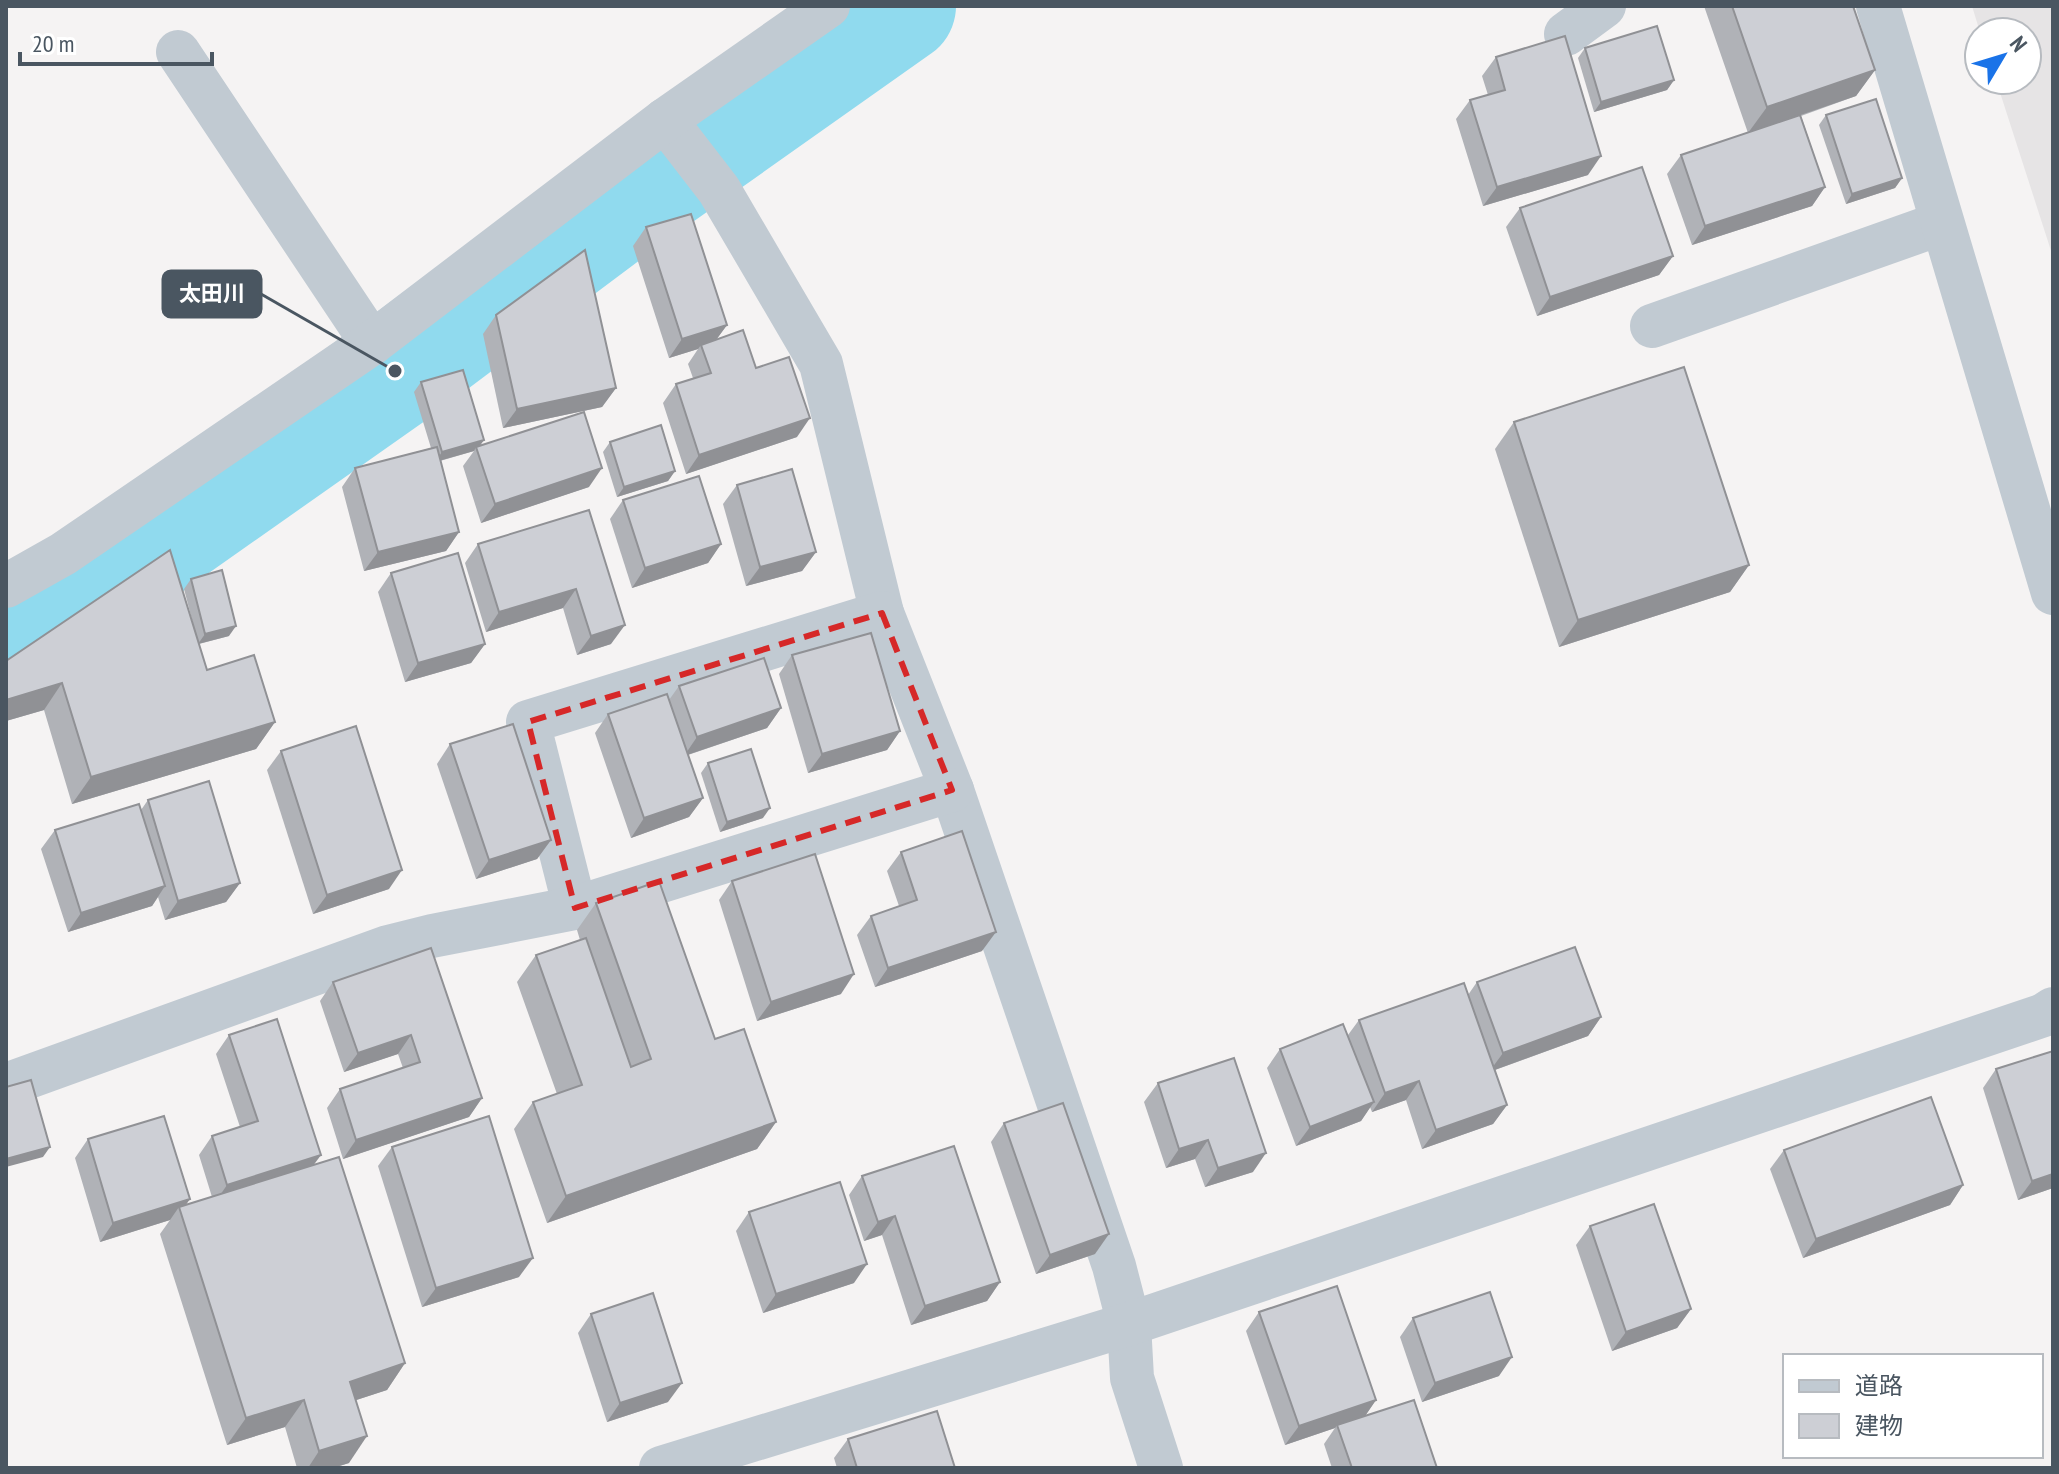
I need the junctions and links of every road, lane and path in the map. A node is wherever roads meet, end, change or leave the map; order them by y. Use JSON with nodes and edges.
{"nodes":[{"id":1,"x":828,"y":6,"type":"edge"},
{"id":2,"x":1604,"y":6,"type":"edge"},
{"id":3,"x":1878,"y":6,"type":"edge"},
{"id":4,"x":1566,"y":34,"type":"edge"},
{"id":5,"x":178,"y":52,"type":"dead end"},
{"id":6,"x":665,"y":120,"type":"junction"},
{"id":7,"x":1942,"y":223,"type":"junction"},
{"id":8,"x":1652,"y":326,"type":"dead end"},
{"id":9,"x":372,"y":343,"type":"junction"},
{"id":10,"x":6,"y":586,"type":"edge"},
{"id":11,"x":2053,"y":593,"type":"edge"},
{"id":12,"x":882,"y":613,"type":"junction"},
{"id":13,"x":952,"y":790,"type":"junction"},
{"id":14,"x":575,"y":908,"type":"junction"},
{"id":15,"x":2053,"y":1009,"type":"edge"},
{"id":16,"x":6,"y":1085,"type":"edge"},
{"id":17,"x":1129,"y":1324,"type":"junction"},
{"id":18,"x":661,"y":1468,"type":"edge"},
{"id":19,"x":1161,"y":1468,"type":"edge"}],
"edges":[{"from":1,"to":6,"type":"street"},
{"from":2,"to":4,"type":"street"},
{"from":3,"to":7,"type":"street"},
{"from":5,"to":9,"type":"street"},
{"from":6,"to":9,"type":"street"},
{"from":6,"to":12,"type":"street"},
{"from":7,"to":8,"type":"street"},
{"from":7,"to":11,"type":"street"},
{"from":9,"to":10,"type":"street"},
{"from":12,"to":13,"type":"street"},
{"from":12,"to":14,"type":"street"},
{"from":13,"to":14,"type":"street"},
{"from":13,"to":17,"type":"street"},
{"from":14,"to":16,"type":"street"},
{"from":15,"to":17,"type":"street"},
{"from":17,"to":18,"type":"street"},
{"from":17,"to":19,"type":"street"}]}
